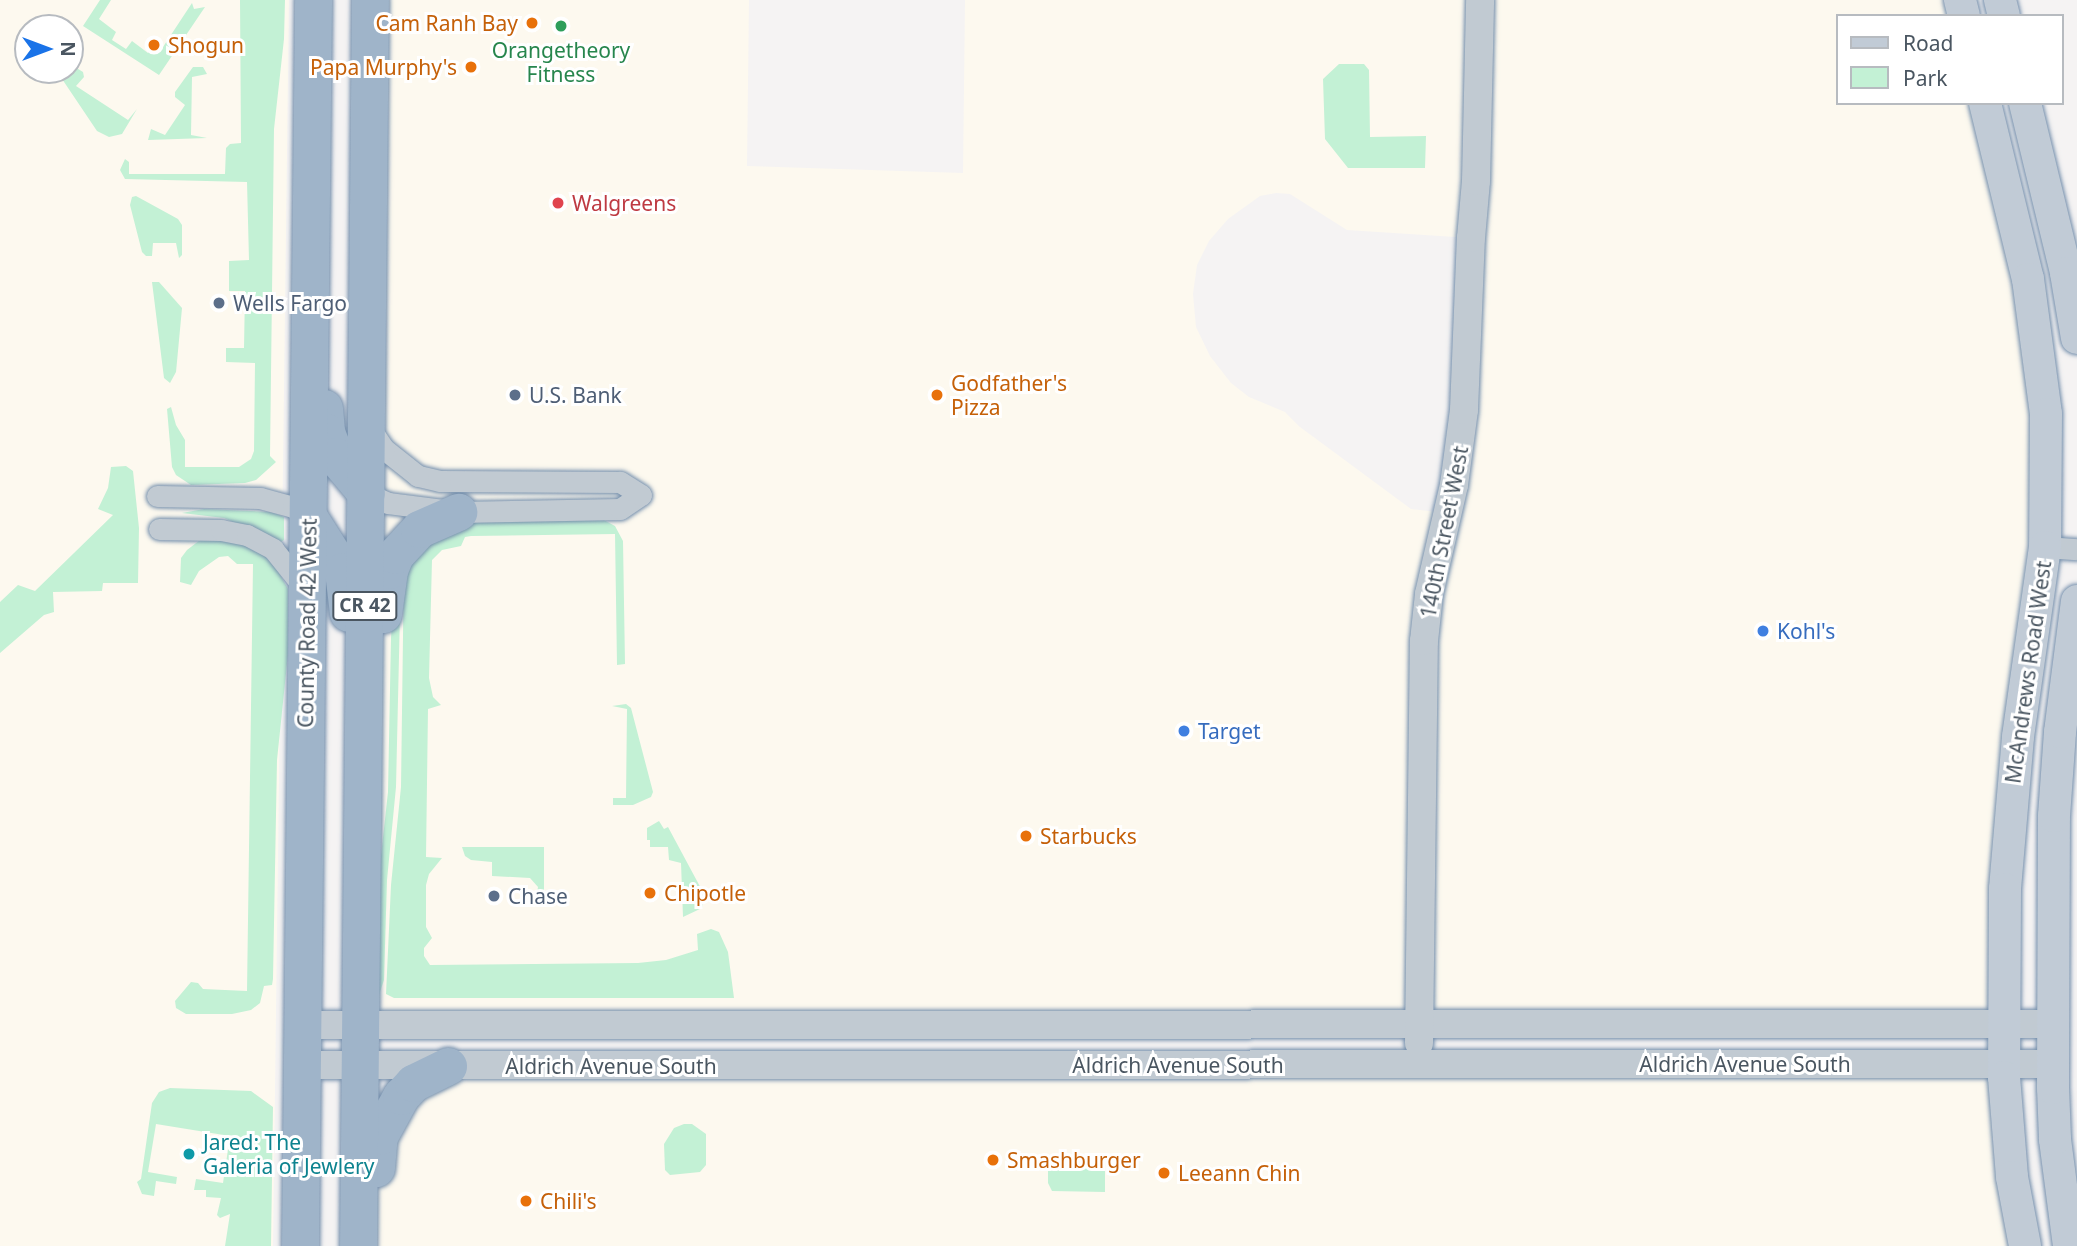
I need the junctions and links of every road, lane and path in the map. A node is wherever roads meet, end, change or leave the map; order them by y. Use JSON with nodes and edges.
{"nodes":[{"id":1,"x":313,"y":0,"type":"edge"},
{"id":2,"x":370,"y":0,"type":"edge"},
{"id":3,"x":1480,"y":0,"type":"edge"},
{"id":4,"x":1985,"y":105,"type":"edge"},
{"id":5,"x":2026,"y":105,"type":"edge"},
{"id":6,"x":2071,"y":272,"type":"edge"},
{"id":7,"x":310,"y":275,"type":"junction"},
{"id":8,"x":2077,"y":338,"type":"edge"},
{"id":9,"x":366,"y":422,"type":"junction"},
{"id":10,"x":366,"y":493,"type":"junction"},
{"id":11,"x":157,"y":496,"type":"dead end"},
{"id":12,"x":458,"y":512,"type":"junction"},
{"id":13,"x":308,"y":516,"type":"junction"},
{"id":14,"x":159,"y":529,"type":"dead end"},
{"id":15,"x":2045,"y":547,"type":"junction"},
{"id":16,"x":2077,"y":549,"type":"edge"},
{"id":17,"x":308,"y":593,"type":"junction"},
{"id":18,"x":2077,"y":601,"type":"edge"},
{"id":19,"x":363,"y":750,"type":"junction"},
{"id":20,"x":2005,"y":1024,"type":"junction"},
{"id":21,"x":2052,"y":1024,"type":"junction"},
{"id":22,"x":304,"y":1025,"type":"junction"},
{"id":23,"x":361,"y":1025,"type":"junction"},
{"id":24,"x":1420,"y":1026,"type":"junction"},
{"id":25,"x":2004,"y":1063,"type":"junction"},
{"id":26,"x":2053,"y":1063,"type":"junction"},
{"id":27,"x":303,"y":1065,"type":"junction"},
{"id":28,"x":1419,"y":1065,"type":"junction"},
{"id":29,"x":361,"y":1066,"type":"junction"},
{"id":30,"x":448,"y":1066,"type":"junction"},
{"id":31,"x":300,"y":1246,"type":"edge"},
{"id":32,"x":358,"y":1246,"type":"edge"},
{"id":33,"x":367,"y":1246,"type":"edge"},
{"id":34,"x":2025,"y":1246,"type":"edge"},
{"id":35,"x":2069,"y":1246,"type":"edge"}],
"edges":[{"from":1,"to":7,"type":"highway","name":"County Road 42 West","number":"CR 42"},
{"from":2,"to":9,"type":"highway","number":"CR 42"},
{"from":3,"to":24,"type":"street","name":"140th Street West"},
{"from":4,"to":15,"type":"main road","name":"McAndrews Road West"},
{"from":5,"to":6,"type":"main road"},
{"from":6,"to":8,"type":"main road"},
{"from":7,"to":10,"type":"highway"},
{"from":7,"to":13,"type":"highway","name":"County Road 42 West","number":"CR 42"},
{"from":9,"to":10,"type":"highway","number":"CR 42"},
{"from":9,"to":12,"type":"street"},
{"from":10,"to":12,"type":"street"},
{"from":10,"to":19,"type":"highway","number":"CR 42"},
{"from":11,"to":13,"type":"street"},
{"from":12,"to":19,"type":"highway"},
{"from":13,"to":17,"type":"highway","name":"County Road 42 West","number":"CR 42"},
{"from":13,"to":19,"type":"highway"},
{"from":14,"to":17,"type":"street"},
{"from":15,"to":16,"type":"street"},
{"from":15,"to":20,"type":"main road","name":"McAndrews Road West"},
{"from":17,"to":22,"type":"highway","name":"County Road 42 West","number":"CR 42"},
{"from":18,"to":21,"type":"main road","name":"McAndrews Road West"},
{"from":19,"to":23,"type":"highway","number":"CR 42"},
{"from":20,"to":21,"type":"street","name":"Aldrich Avenue South"},
{"from":20,"to":24,"type":"street","name":"Aldrich Avenue South"},
{"from":20,"to":25,"type":"main road","name":"McAndrews Road West"},
{"from":21,"to":26,"type":"main road","name":"McAndrews Road West"},
{"from":22,"to":23,"type":"street","name":"Aldrich Avenue South"},
{"from":22,"to":27,"type":"highway","name":"County Road 42 West","number":"CR 42"},
{"from":23,"to":24,"type":"street","name":"Aldrich Avenue South"},
{"from":23,"to":29,"type":"highway","number":"CR 42"},
{"from":24,"to":28,"type":"street","name":"140th Street West"},
{"from":25,"to":26,"type":"street","name":"Aldrich Avenue South"},
{"from":25,"to":28,"type":"street","name":"Aldrich Avenue South"},
{"from":25,"to":34,"type":"main road","name":"McAndrews Road West"},
{"from":26,"to":35,"type":"main road","name":"McAndrews Road West"},
{"from":27,"to":29,"type":"street","name":"Aldrich Avenue South"},
{"from":27,"to":31,"type":"highway","name":"County Road 42 West","number":"CR 42"},
{"from":28,"to":30,"type":"street","name":"Aldrich Avenue South"},
{"from":29,"to":30,"type":"street","name":"Aldrich Avenue South"},
{"from":29,"to":32,"type":"highway","number":"CR 42"},
{"from":30,"to":33,"type":"highway"}]}
